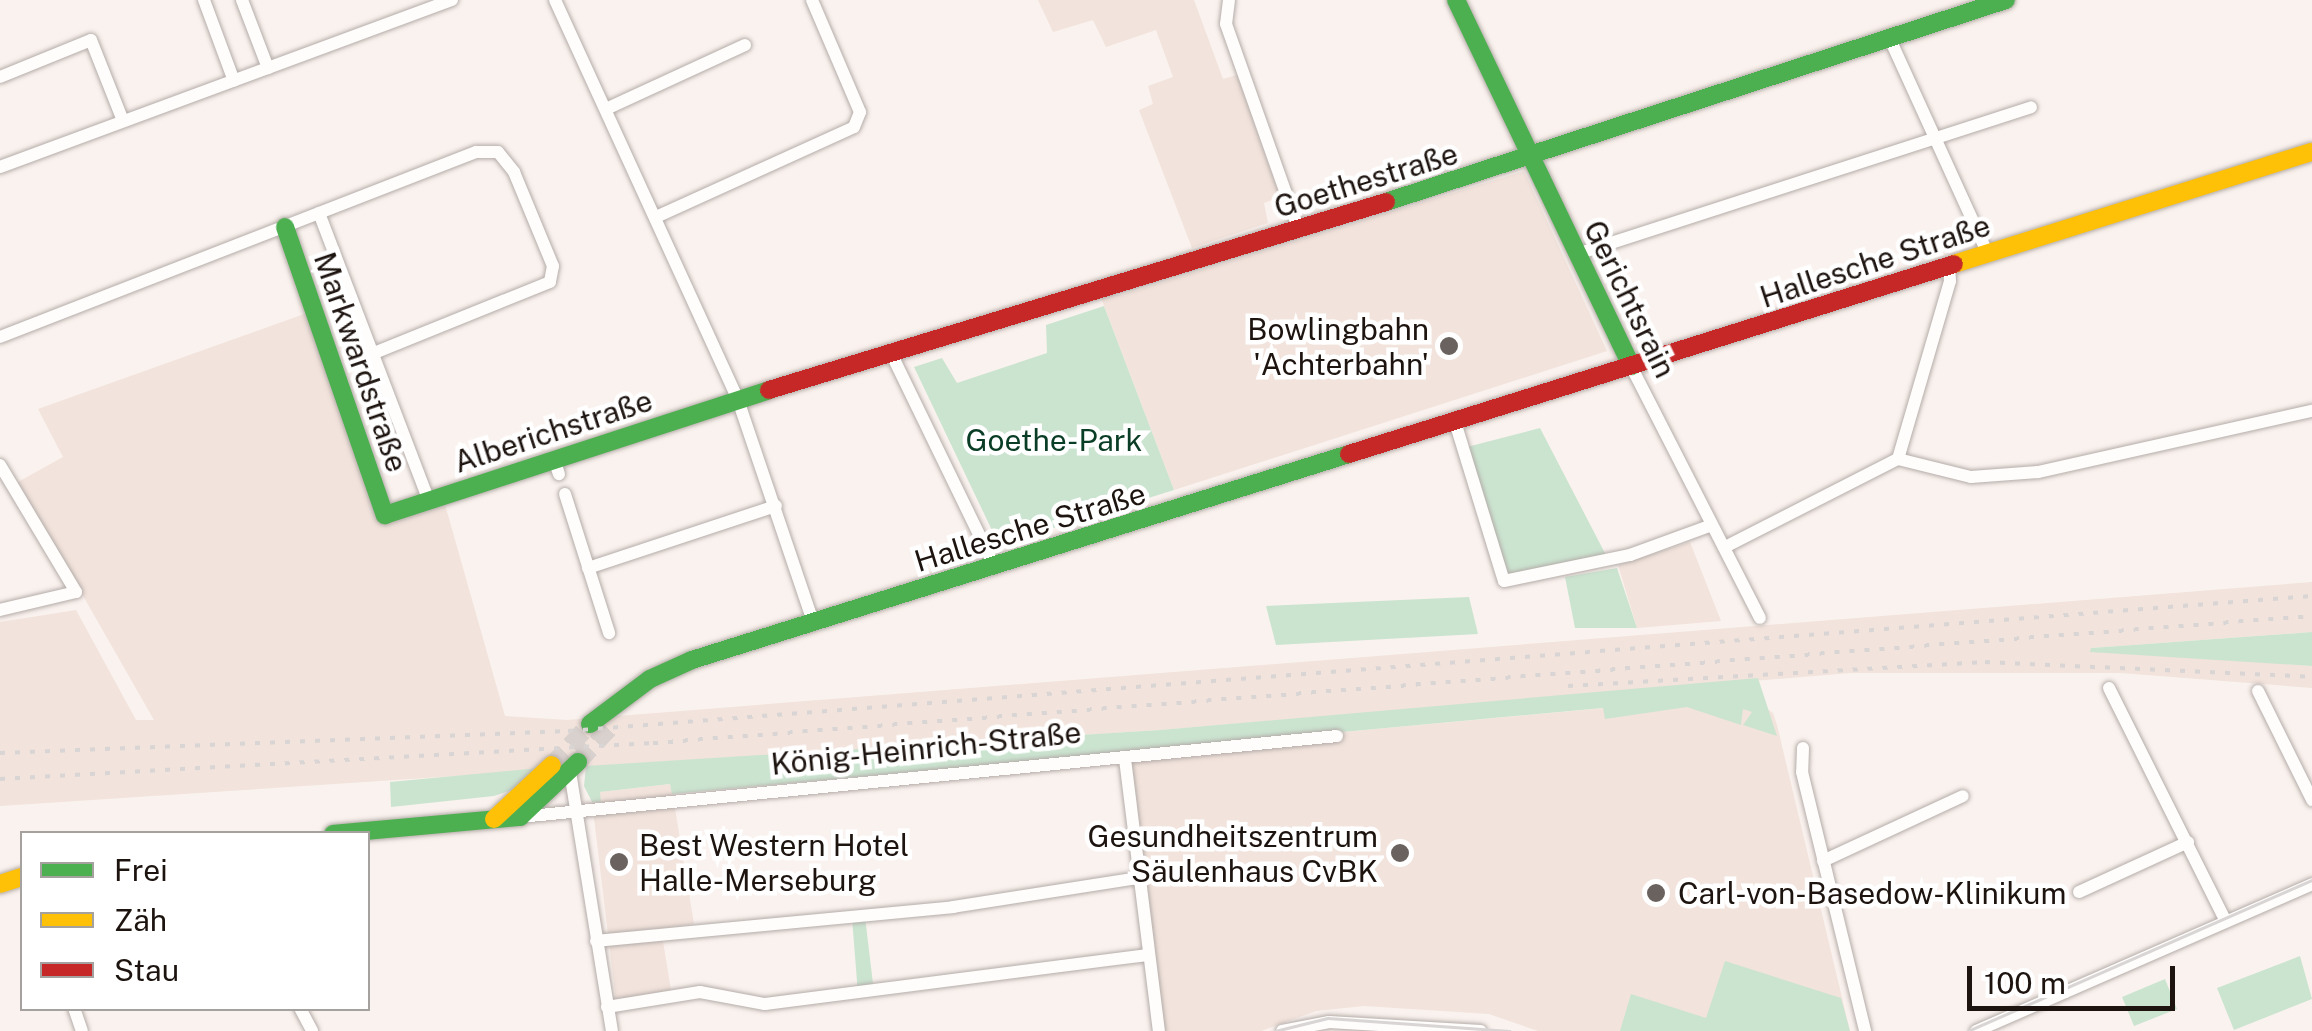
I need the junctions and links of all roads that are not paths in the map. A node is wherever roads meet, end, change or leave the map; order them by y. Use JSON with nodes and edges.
{"nodes":[{"id":1,"x":204,"y":0,"type":"edge"},
{"id":2,"x":242,"y":0,"type":"edge"},
{"id":3,"x":452,"y":0,"type":"edge"},
{"id":4,"x":555,"y":0,"type":"edge"},
{"id":5,"x":812,"y":0,"type":"edge"},
{"id":6,"x":1229,"y":0,"type":"edge"},
{"id":7,"x":1456,"y":0,"type":"edge"},
{"id":8,"x":2006,"y":0,"type":"edge"},
{"id":9,"x":1888,"y":37,"type":"junction"},
{"id":10,"x":745,"y":45,"type":"dead end"},
{"id":11,"x":268,"y":68,"type":"junction"},
{"id":12,"x":0,"y":77,"type":"edge"},
{"id":13,"x":234,"y":80,"type":"junction"},
{"id":14,"x":2032,"y":107,"type":"dead end"},
{"id":15,"x":606,"y":108,"type":"junction"},
{"id":16,"x":123,"y":121,"type":"junction"},
{"id":17,"x":1936,"y":141,"type":"junction"},
{"id":18,"x":2312,"y":152,"type":"edge"},
{"id":19,"x":1531,"y":158,"type":"junction"},
{"id":20,"x":0,"y":167,"type":"edge"},
{"id":21,"x":320,"y":213,"type":"junction"},
{"id":22,"x":656,"y":218,"type":"junction"},
{"id":23,"x":285,"y":228,"type":"junction"},
{"id":24,"x":1299,"y":230,"type":"junction"},
{"id":25,"x":1577,"y":254,"type":"junction"},
{"id":26,"x":1988,"y":254,"type":"junction"},
{"id":27,"x":1949,"y":266,"type":"junction"},
{"id":28,"x":0,"y":337,"type":"edge"},
{"id":29,"x":890,"y":351,"type":"junction"},
{"id":30,"x":372,"y":354,"type":"junction"},
{"id":31,"x":1632,"y":366,"type":"junction"},
{"id":32,"x":738,"y":400,"type":"junction"},
{"id":33,"x":2312,"y":411,"type":"edge"},
{"id":34,"x":1455,"y":422,"type":"junction"},
{"id":35,"x":1898,"y":459,"type":"junction"},
{"id":36,"x":0,"y":465,"type":"edge"},
{"id":37,"x":6,"y":489,"type":"edge"},
{"id":38,"x":565,"y":494,"type":"dead end"},
{"id":39,"x":429,"y":501,"type":"junction"},
{"id":40,"x":776,"y":506,"type":"junction"},
{"id":41,"x":385,"y":515,"type":"joint"},
{"id":42,"x":1712,"y":526,"type":"junction"},
{"id":43,"x":1724,"y":547,"type":"junction"},
{"id":44,"x":995,"y":567,"type":"junction"},
{"id":45,"x":588,"y":568,"type":"junction"},
{"id":46,"x":0,"y":610,"type":"edge"},
{"id":47,"x":1760,"y":618,"type":"dead end"},
{"id":48,"x":814,"y":624,"type":"junction"},
{"id":49,"x":609,"y":633,"type":"dead end"},
{"id":50,"x":2110,"y":688,"type":"dead end"},
{"id":51,"x":2258,"y":691,"type":"dead end"},
{"id":52,"x":628,"y":696,"type":"junction"},
{"id":53,"x":615,"y":722,"type":"tunnel mouth"},
{"id":54,"x":590,"y":724,"type":"tunnel mouth"},
{"id":55,"x":1337,"y":736,"type":"dead end"},
{"id":56,"x":1802,"y":748,"type":"dead end"},
{"id":57,"x":1125,"y":759,"type":"junction"},
{"id":58,"x":567,"y":766,"type":"junction"},
{"id":59,"x":1963,"y":796,"type":"dead end"},
{"id":60,"x":2312,"y":800,"type":"edge"},
{"id":61,"x":575,"y":814,"type":"junction"},
{"id":62,"x":520,"y":818,"type":"junction"},
{"id":63,"x":490,"y":822,"type":"junction"},
{"id":64,"x":370,"y":831,"type":"edge"},
{"id":65,"x":2188,"y":842,"type":"junction"},
{"id":66,"x":1824,"y":861,"type":"junction"},
{"id":67,"x":1138,"y":878,"type":"junction"},
{"id":68,"x":2312,"y":884,"type":"edge"},
{"id":69,"x":2079,"y":892,"type":"dead end"},
{"id":70,"x":2225,"y":920,"type":"junction"},
{"id":71,"x":596,"y":941,"type":"junction"},
{"id":72,"x":1148,"y":956,"type":"junction"},
{"id":73,"x":608,"y":1008,"type":"junction"},
{"id":74,"x":612,"y":1031,"type":"edge"},
{"id":75,"x":1159,"y":1031,"type":"edge"},
{"id":76,"x":1282,"y":1031,"type":"edge"},
{"id":77,"x":1482,"y":1031,"type":"edge"},
{"id":78,"x":1864,"y":1031,"type":"edge"},
{"id":79,"x":1976,"y":1031,"type":"edge"}],
"edges":[{"from":1,"to":13,"type":"street"},
{"from":2,"to":11,"type":"street"},
{"from":3,"to":11,"type":"street"},
{"from":4,"to":15,"type":"street"},
{"from":5,"to":22,"type":"street"},
{"from":6,"to":24,"type":"street"},
{"from":7,"to":19,"type":"street","name":"Gerichtsrain"},
{"from":8,"to":9,"type":"street","name":"Goethestraße"},
{"from":9,"to":17,"type":"street"},
{"from":9,"to":19,"type":"street","name":"Goethestraße"},
{"from":10,"to":15,"type":"street"},
{"from":11,"to":13,"type":"street"},
{"from":12,"to":16,"type":"street"},
{"from":13,"to":16,"type":"street"},
{"from":14,"to":17,"type":"street"},
{"from":15,"to":22,"type":"street"},
{"from":16,"to":20,"type":"street"},
{"from":17,"to":25,"type":"street"},
{"from":17,"to":26,"type":"street"},
{"from":18,"to":26,"type":"street","name":"Hallesche Straße"},
{"from":19,"to":24,"type":"street","name":"Goethestraße"},
{"from":19,"to":25,"type":"street","name":"Gerichtsrain"},
{"from":21,"to":23,"type":"street"},
{"from":21,"to":30,"type":"street","name":"Markwardstraße"},
{"from":21,"to":30,"type":"street"},
{"from":22,"to":32,"type":"street"},
{"from":23,"to":28,"type":"street"},
{"from":23,"to":41,"type":"street","name":"Markwardstraße"},
{"from":24,"to":29,"type":"street","name":"Goethestraße"},
{"from":25,"to":31,"type":"street","name":"Gerichtsrain"},
{"from":26,"to":27,"type":"street","name":"Hallesche Straße"},
{"from":27,"to":31,"type":"street","name":"Hallesche Straße"},
{"from":27,"to":35,"type":"street"},
{"from":29,"to":32,"type":"street","name":"Goethestraße"},
{"from":29,"to":44,"type":"street"},
{"from":30,"to":39,"type":"street","name":"Markwardstraße"},
{"from":31,"to":34,"type":"street","name":"Hallesche Straße"},
{"from":31,"to":42,"type":"street","name":"Gerichtsrain"},
{"from":32,"to":39,"type":"street","name":"Alberichstraße"},
{"from":32,"to":40,"type":"street"},
{"from":33,"to":35,"type":"street"},
{"from":34,"to":42,"type":"street"},
{"from":34,"to":44,"type":"street","name":"Hallesche Straße"},
{"from":35,"to":43,"type":"street"},
{"from":36,"to":37,"type":"street"},
{"from":37,"to":46,"type":"street"},
{"from":38,"to":45,"type":"street"},
{"from":39,"to":41,"type":"street","name":"Alberichstraße"},
{"from":40,"to":45,"type":"street"},
{"from":40,"to":48,"type":"street"},
{"from":42,"to":43,"type":"street","name":"Gerichtsrain"},
{"from":43,"to":47,"type":"street","name":"Gerichtsrain"},
{"from":44,"to":48,"type":"street","name":"Hallesche Straße"},
{"from":45,"to":49,"type":"street"},
{"from":48,"to":52,"type":"street","name":"Hallesche Straße"},
{"from":50,"to":65,"type":"street"},
{"from":51,"to":60,"type":"street"},
{"from":52,"to":53,"type":"street"},
{"from":52,"to":54,"type":"street","name":"Hallesche Straße"},
{"from":55,"to":57,"type":"street","name":"König-Heinrich-Straße"},
{"from":56,"to":66,"type":"street"},
{"from":57,"to":61,"type":"street","name":"König-Heinrich-Straße"},
{"from":57,"to":67,"type":"street"},
{"from":58,"to":61,"type":"street"},
{"from":58,"to":62,"type":"street"},
{"from":58,"to":63,"type":"street"},
{"from":59,"to":66,"type":"street"},
{"from":61,"to":62,"type":"street","name":"König-Heinrich-Straße"},
{"from":61,"to":71,"type":"street"},
{"from":62,"to":63,"type":"street","name":"König-Heinrich-Straße"},
{"from":63,"to":64,"type":"street","name":"König-Heinrich-Straße"},
{"from":65,"to":69,"type":"street"},
{"from":65,"to":70,"type":"street"},
{"from":66,"to":78,"type":"street"},
{"from":67,"to":71,"type":"street"},
{"from":67,"to":72,"type":"street"},
{"from":68,"to":70,"type":"street"},
{"from":70,"to":79,"type":"street"},
{"from":71,"to":73,"type":"street"},
{"from":72,"to":73,"type":"street"},
{"from":72,"to":75,"type":"street"},
{"from":73,"to":74,"type":"street"},
{"from":76,"to":77,"type":"street"}]}
